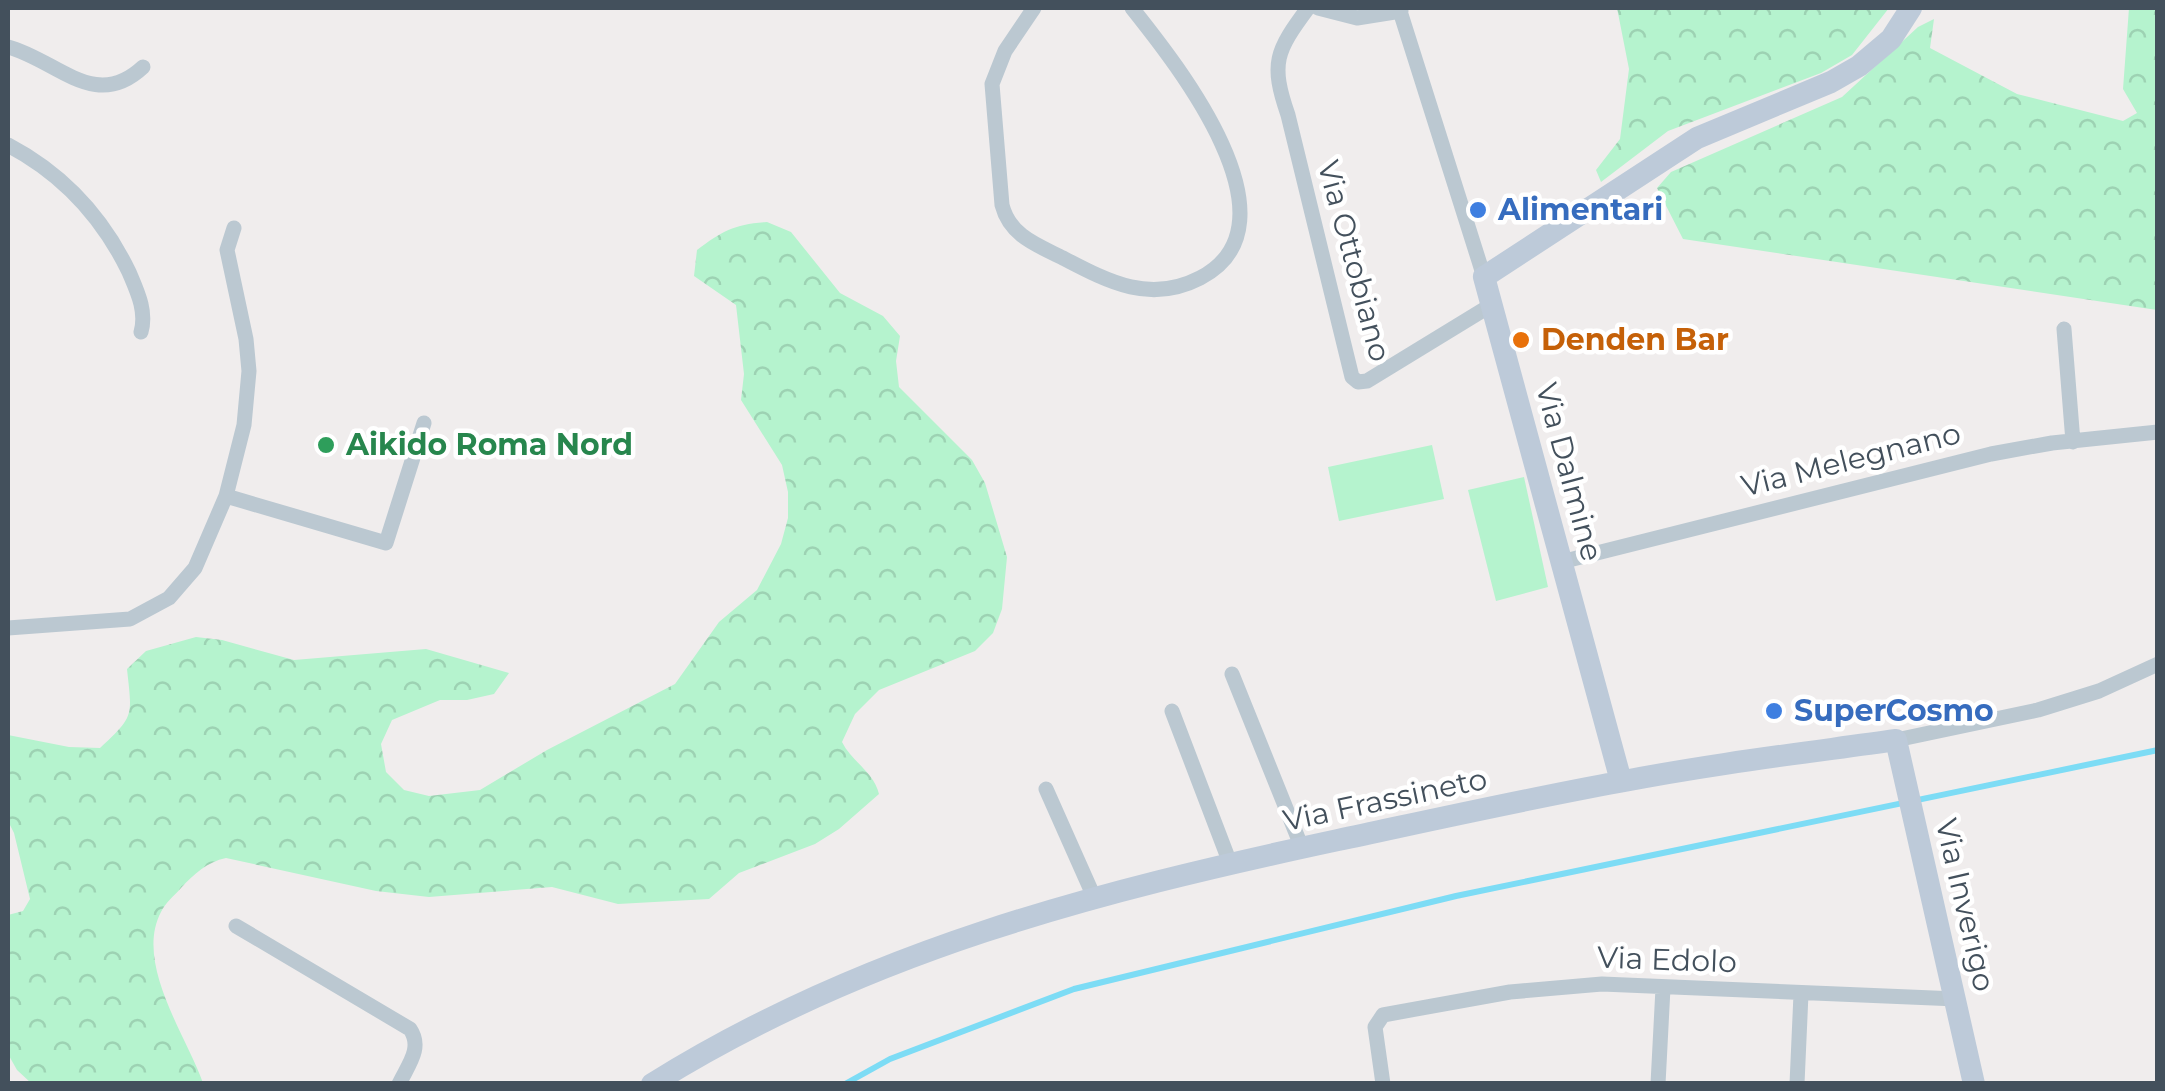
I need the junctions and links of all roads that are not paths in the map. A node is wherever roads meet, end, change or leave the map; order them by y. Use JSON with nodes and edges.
{"nodes":[{"id":1,"x":1034,"y":8,"type":"edge"},
{"id":2,"x":1132,"y":8,"type":"edge"},
{"id":3,"x":1308,"y":8,"type":"edge"},
{"id":4,"x":1318,"y":8,"type":"edge"},
{"id":5,"x":1911,"y":8,"type":"edge"},
{"id":6,"x":1400,"y":9,"type":"edge"},
{"id":7,"x":8,"y":47,"type":"edge"},
{"id":8,"x":143,"y":68,"type":"dead end"},
{"id":9,"x":8,"y":144,"type":"edge"},
{"id":10,"x":234,"y":228,"type":"dead end"},
{"id":11,"x":1484,"y":277,"type":"junction"},
{"id":12,"x":1492,"y":304,"type":"junction"},
{"id":13,"x":2064,"y":329,"type":"dead end"},
{"id":14,"x":141,"y":332,"type":"dead end"},
{"id":15,"x":424,"y":423,"type":"dead end"},
{"id":16,"x":2158,"y":432,"type":"edge"},
{"id":17,"x":2073,"y":442,"type":"junction"},
{"id":18,"x":226,"y":496,"type":"junction"},
{"id":19,"x":1561,"y":562,"type":"junction"},
{"id":20,"x":8,"y":628,"type":"edge"},
{"id":21,"x":2158,"y":664,"type":"edge"},
{"id":22,"x":1232,"y":674,"type":"dead end"},
{"id":23,"x":1172,"y":711,"type":"dead end"},
{"id":24,"x":1898,"y":749,"type":"junction"},
{"id":25,"x":1622,"y":781,"type":"junction"},
{"id":26,"x":1046,"y":788,"type":"dead end"},
{"id":27,"x":1302,"y":848,"type":"junction"},
{"id":28,"x":1230,"y":863,"type":"junction"},
{"id":29,"x":1094,"y":897,"type":"junction"},
{"id":30,"x":236,"y":926,"type":"dead end"},
{"id":31,"x":1663,"y":988,"type":"junction"},
{"id":32,"x":1801,"y":994,"type":"junction"},
{"id":33,"x":1956,"y":1000,"type":"junction"},
{"id":34,"x":1382,"y":1082,"type":"edge"},
{"id":35,"x":399,"y":1084,"type":"edge"},
{"id":36,"x":652,"y":1084,"type":"edge"},
{"id":37,"x":1363,"y":1084,"type":"edge"},
{"id":38,"x":1658,"y":1084,"type":"edge"},
{"id":39,"x":1797,"y":1084,"type":"edge"},
{"id":40,"x":1974,"y":1084,"type":"edge"}],
"edges":[{"from":1,"to":2,"type":"street"},
{"from":3,"to":12,"type":"street","name":"Via Ottobiano"},
{"from":4,"to":6,"type":"street"},
{"from":5,"to":11,"type":"street"},
{"from":6,"to":11,"type":"street","name":"Via Dalmine"},
{"from":7,"to":8,"type":"street"},
{"from":9,"to":14,"type":"street"},
{"from":10,"to":18,"type":"street"},
{"from":11,"to":12,"type":"street","name":"Via Dalmine"},
{"from":12,"to":19,"type":"street","name":"Via Dalmine"},
{"from":13,"to":17,"type":"street"},
{"from":15,"to":18,"type":"street"},
{"from":16,"to":17,"type":"street","name":"Via Melegnano"},
{"from":17,"to":19,"type":"street","name":"Via Melegnano"},
{"from":18,"to":20,"type":"street"},
{"from":19,"to":25,"type":"street","name":"Via Dalmine"},
{"from":21,"to":24,"type":"street","name":"Via Frassineto"},
{"from":22,"to":27,"type":"street"},
{"from":23,"to":28,"type":"street"},
{"from":24,"to":25,"type":"street","name":"Via Frassineto"},
{"from":24,"to":33,"type":"street","name":"Via Inverigo"},
{"from":25,"to":27,"type":"street","name":"Via Frassineto"},
{"from":26,"to":29,"type":"street"},
{"from":27,"to":28,"type":"street","name":"Via Frassineto"},
{"from":28,"to":29,"type":"street","name":"Via Frassineto"},
{"from":29,"to":36,"type":"street","name":"Via Frassineto"},
{"from":30,"to":35,"type":"street"},
{"from":31,"to":32,"type":"street","name":"Via Edolo"},
{"from":31,"to":34,"type":"street","name":"Via Edolo"},
{"from":31,"to":38,"type":"street"},
{"from":32,"to":33,"type":"street","name":"Via Edolo"},
{"from":32,"to":39,"type":"street"},
{"from":33,"to":40,"type":"street","name":"Via Inverigo"},
{"from":34,"to":37,"type":"street"}]}
